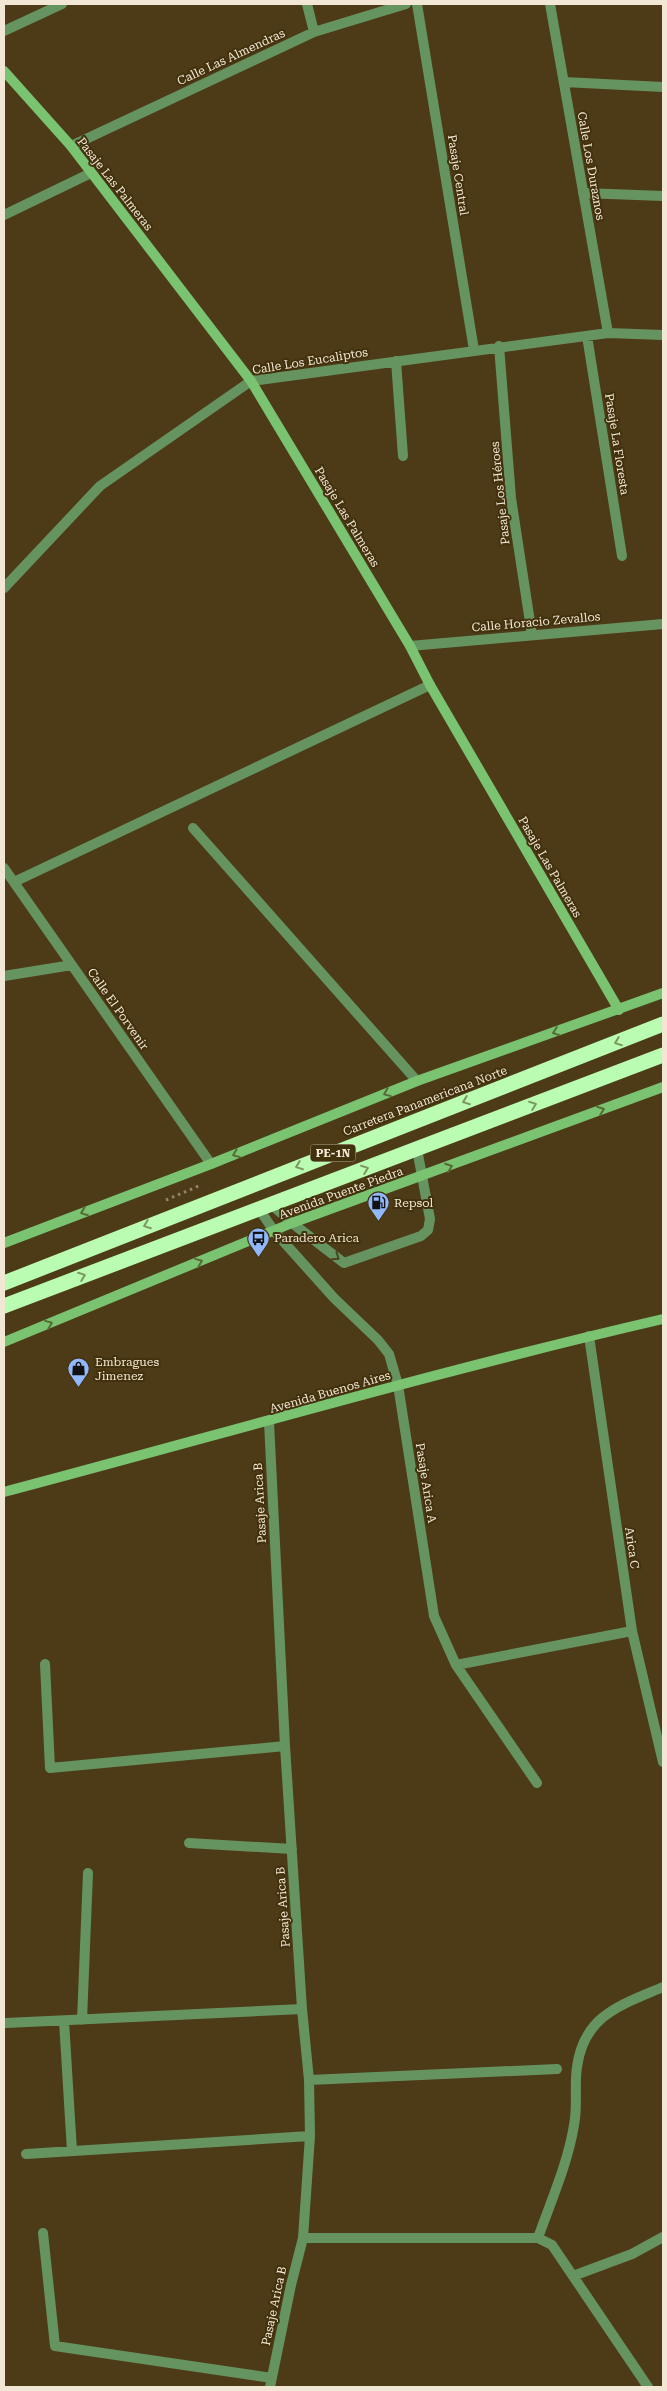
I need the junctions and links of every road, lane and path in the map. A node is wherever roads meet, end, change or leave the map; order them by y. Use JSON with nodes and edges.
{"nodes":[{"id":1,"x":62,"y":4,"type":"edge"},
{"id":2,"x":307,"y":4,"type":"edge"},
{"id":3,"x":406,"y":4,"type":"edge"},
{"id":4,"x":417,"y":4,"type":"edge"},
{"id":5,"x":550,"y":4,"type":"edge"},
{"id":6,"x":4,"y":31,"type":"edge"},
{"id":7,"x":314,"y":32,"type":"junction"},
{"id":8,"x":4,"y":71,"type":"edge"},
{"id":9,"x":564,"y":82,"type":"junction"},
{"id":10,"x":663,"y":87,"type":"edge"},
{"id":11,"x":71,"y":146,"type":"junction"},
{"id":12,"x":91,"y":173,"type":"junction"},
{"id":13,"x":583,"y":193,"type":"junction"},
{"id":14,"x":663,"y":196,"type":"edge"},
{"id":15,"x":4,"y":215,"type":"edge"},
{"id":16,"x":608,"y":333,"type":"junction"},
{"id":17,"x":587,"y":336,"type":"junction"},
{"id":18,"x":663,"y":336,"type":"edge"},
{"id":19,"x":499,"y":346,"type":"junction"},
{"id":20,"x":474,"y":350,"type":"junction"},
{"id":21,"x":396,"y":361,"type":"junction"},
{"id":22,"x":251,"y":381,"type":"junction"},
{"id":23,"x":403,"y":456,"type":"dead end"},
{"id":24,"x":622,"y":556,"type":"dead end"},
{"id":25,"x":4,"y":588,"type":"edge"},
{"id":26,"x":663,"y":624,"type":"edge"},
{"id":27,"x":532,"y":635,"type":"junction"},
{"id":28,"x":410,"y":646,"type":"junction"},
{"id":29,"x":430,"y":685,"type":"junction"},
{"id":30,"x":193,"y":828,"type":"dead end"},
{"id":31,"x":4,"y":868,"type":"edge"},
{"id":32,"x":14,"y":882,"type":"junction"},
{"id":33,"x":72,"y":965,"type":"junction"},
{"id":34,"x":4,"y":976,"type":"edge"},
{"id":35,"x":663,"y":993,"type":"edge"},
{"id":36,"x":619,"y":1010,"type":"junction"},
{"id":37,"x":663,"y":1024,"type":"edge"},
{"id":38,"x":663,"y":1055,"type":"edge"},
{"id":39,"x":417,"y":1081,"type":"junction"},
{"id":40,"x":663,"y":1087,"type":"edge"},
{"id":41,"x":417,"y":1149,"type":"junction"},
{"id":42,"x":210,"y":1164,"type":"junction"},
{"id":43,"x":421,"y":1178,"type":"junction"},
{"id":44,"x":201,"y":1184,"type":"dead end"},
{"id":45,"x":166,"y":1200,"type":"dead end"},
{"id":46,"x":265,"y":1207,"type":"junction"},
{"id":47,"x":292,"y":1223,"type":"junction"},
{"id":48,"x":274,"y":1231,"type":"junction"},
{"id":49,"x":4,"y":1243,"type":"edge"},
{"id":50,"x":4,"y":1283,"type":"edge"},
{"id":51,"x":4,"y":1306,"type":"edge"},
{"id":52,"x":663,"y":1319,"type":"edge"},
{"id":53,"x":589,"y":1336,"type":"junction"},
{"id":54,"x":4,"y":1342,"type":"edge"},
{"id":55,"x":398,"y":1385,"type":"junction"},
{"id":56,"x":269,"y":1422,"type":"junction"},
{"id":57,"x":4,"y":1492,"type":"edge"},
{"id":58,"x":632,"y":1631,"type":"junction"},
{"id":59,"x":45,"y":1664,"type":"dead end"},
{"id":60,"x":456,"y":1665,"type":"junction"},
{"id":61,"x":285,"y":1746,"type":"junction"},
{"id":62,"x":663,"y":1762,"type":"edge"},
{"id":63,"x":537,"y":1783,"type":"dead end"},
{"id":64,"x":189,"y":1843,"type":"dead end"},
{"id":65,"x":292,"y":1849,"type":"junction"},
{"id":66,"x":88,"y":1873,"type":"dead end"},
{"id":67,"x":663,"y":1987,"type":"edge"},
{"id":68,"x":302,"y":2009,"type":"junction"},
{"id":69,"x":82,"y":2020,"type":"junction"},
{"id":70,"x":64,"y":2021,"type":"junction"},
{"id":71,"x":6,"y":2023,"type":"dead end"},
{"id":72,"x":557,"y":2069,"type":"dead end"},
{"id":73,"x":309,"y":2080,"type":"junction"},
{"id":74,"x":310,"y":2136,"type":"junction"},
{"id":75,"x":72,"y":2151,"type":"junction"},
{"id":76,"x":26,"y":2154,"type":"dead end"},
{"id":77,"x":43,"y":2233,"type":"dead end"},
{"id":78,"x":663,"y":2236,"type":"edge"},
{"id":79,"x":303,"y":2238,"type":"junction"},
{"id":80,"x":538,"y":2238,"type":"junction"},
{"id":81,"x":573,"y":2276,"type":"junction"},
{"id":82,"x":271,"y":2383,"type":"edge"},
{"id":83,"x":648,"y":2387,"type":"edge"}],
"edges":[{"from":1,"to":6,"type":"street"},
{"from":2,"to":7,"type":"street"},
{"from":3,"to":7,"type":"street","name":"Calle Las Almendras"},
{"from":4,"to":20,"type":"street","name":"Pasaje Central"},
{"from":5,"to":9,"type":"street","name":"Calle Los Duraznos"},
{"from":7,"to":11,"type":"street","name":"Calle Las Almendras"},
{"from":8,"to":11,"type":"main road","name":"Pasaje Las Palmeras"},
{"from":9,"to":10,"type":"street"},
{"from":9,"to":13,"type":"street","name":"Calle Los Duraznos"},
{"from":11,"to":12,"type":"main road","name":"Pasaje Las Palmeras"},
{"from":12,"to":15,"type":"street"},
{"from":12,"to":22,"type":"main road","name":"Pasaje Las Palmeras"},
{"from":13,"to":14,"type":"street"},
{"from":13,"to":16,"type":"street","name":"Calle Los Duraznos"},
{"from":16,"to":17,"type":"street","name":"Calle Los Eucaliptos"},
{"from":16,"to":18,"type":"street","name":"Calle Los Eucaliptos"},
{"from":17,"to":19,"type":"street","name":"Calle Los Eucaliptos"},
{"from":17,"to":24,"type":"street","name":"Pasaje La Floresta"},
{"from":19,"to":20,"type":"street","name":"Calle Los Eucaliptos"},
{"from":19,"to":27,"type":"street","name":"Pasaje Los Héroes"},
{"from":20,"to":21,"type":"street","name":"Calle Los Eucaliptos"},
{"from":21,"to":22,"type":"street","name":"Calle Los Eucaliptos"},
{"from":21,"to":23,"type":"street"},
{"from":22,"to":25,"type":"street","name":"Calle Los Eucaliptos"},
{"from":22,"to":28,"type":"main road","name":"Pasaje Las Palmeras"},
{"from":26,"to":27,"type":"street","name":"Calle Horacio Zevallos"},
{"from":27,"to":28,"type":"street","name":"Calle Horacio Zevallos"},
{"from":28,"to":29,"type":"main road","name":"Pasaje Las Palmeras"},
{"from":29,"to":32,"type":"street"},
{"from":29,"to":36,"type":"main road","name":"Pasaje Las Palmeras"},
{"from":30,"to":39,"type":"street"},
{"from":31,"to":32,"type":"street","name":"Calle El Porvenir"},
{"from":32,"to":33,"type":"street","name":"Calle El Porvenir"},
{"from":33,"to":34,"type":"street"},
{"from":33,"to":42,"type":"street","name":"Calle El Porvenir"},
{"from":35,"to":36,"type":"main road"},
{"from":36,"to":39,"type":"main road","one_way":true},
{"from":37,"to":50,"type":"highway","name":"Carretera Panamericana Norte","number":"PE-1N","one_way":true},
{"from":41,"to":38,"type":"highway","number":"PE-1N","one_way":true},
{"from":39,"to":42,"type":"main road","one_way":true},
{"from":43,"to":40,"type":"main road","name":"Avenida Puente Piedra","one_way":true},
{"from":41,"to":43,"type":"street"},
{"from":46,"to":41,"type":"highway","number":"PE-1N","one_way":true},
{"from":42,"to":49,"type":"main road","one_way":true},
{"from":43,"to":47,"type":"main road","name":"Avenida Puente Piedra"},
{"from":47,"to":43,"type":"street","one_way":true},
{"from":44,"to":45,"type":"path"},
{"from":46,"to":47,"type":"street"},
{"from":46,"to":48,"type":"street","name":"Pasaje Arica A"},
{"from":51,"to":46,"type":"highway","number":"PE-1N","one_way":true},
{"from":47,"to":48,"type":"main road","name":"Avenida Puente Piedra"},
{"from":54,"to":48,"type":"main road","name":"Avenida Puente Piedra","one_way":true},
{"from":48,"to":55,"type":"street","name":"Pasaje Arica A"},
{"from":52,"to":53,"type":"main road","name":"Avenida Buenos Aires"},
{"from":53,"to":55,"type":"main road","name":"Avenida Buenos Aires"},
{"from":53,"to":58,"type":"street","name":"Arica C"},
{"from":55,"to":56,"type":"main road","name":"Avenida Buenos Aires"},
{"from":55,"to":60,"type":"street","name":"Pasaje Arica A"},
{"from":56,"to":57,"type":"main road","name":"Avenida Buenos Aires"},
{"from":56,"to":61,"type":"street","name":"Pasaje Arica B"},
{"from":58,"to":60,"type":"street"},
{"from":58,"to":62,"type":"street","name":"Arica C"},
{"from":59,"to":61,"type":"street"},
{"from":60,"to":63,"type":"street","name":"Pasaje Arica A"},
{"from":61,"to":65,"type":"street","name":"Pasaje Arica B"},
{"from":64,"to":65,"type":"street"},
{"from":65,"to":68,"type":"street","name":"Pasaje Arica B"},
{"from":66,"to":69,"type":"street"},
{"from":67,"to":80,"type":"street"},
{"from":68,"to":69,"type":"street"},
{"from":68,"to":73,"type":"street","name":"Pasaje Arica B"},
{"from":69,"to":70,"type":"street"},
{"from":70,"to":71,"type":"street"},
{"from":70,"to":75,"type":"street"},
{"from":72,"to":73,"type":"street"},
{"from":73,"to":74,"type":"street","name":"Pasaje Arica B"},
{"from":74,"to":75,"type":"street"},
{"from":74,"to":79,"type":"street","name":"Pasaje Arica B"},
{"from":75,"to":76,"type":"street"},
{"from":77,"to":82,"type":"street"},
{"from":78,"to":81,"type":"street"},
{"from":79,"to":80,"type":"street"},
{"from":79,"to":82,"type":"street","name":"Pasaje Arica B"},
{"from":80,"to":81,"type":"street"},
{"from":81,"to":83,"type":"street"}]}
